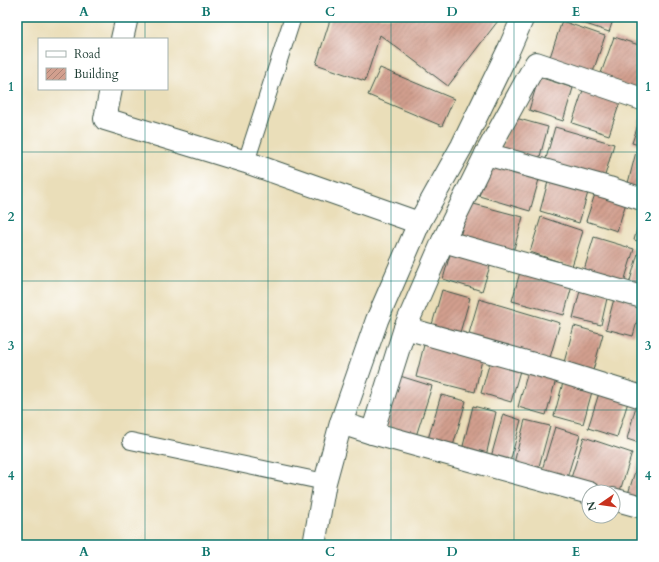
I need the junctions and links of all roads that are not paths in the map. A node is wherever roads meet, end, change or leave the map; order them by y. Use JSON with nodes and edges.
{"nodes":[{"id":1,"x":127,"y":17,"type":"edge"},
{"id":2,"x":293,"y":17,"type":"edge"},
{"id":3,"x":523,"y":17,"type":"edge"},
{"id":4,"x":122,"y":38,"type":"edge"},
{"id":5,"x":111,"y":90,"type":"edge"},
{"id":6,"x":642,"y":99,"type":"edge"},
{"id":7,"x":486,"y":154,"type":"junction"},
{"id":8,"x":246,"y":162,"type":"junction"},
{"id":9,"x":642,"y":199,"type":"edge"},
{"id":10,"x":419,"y":223,"type":"junction"},
{"id":11,"x":443,"y":240,"type":"junction"},
{"id":12,"x":642,"y":298,"type":"edge"},
{"id":13,"x":405,"y":328,"type":"junction"},
{"id":14,"x":642,"y":398,"type":"edge"},
{"id":15,"x":341,"y":423,"type":"junction"},
{"id":16,"x":372,"y":433,"type":"junction"},
{"id":17,"x":131,"y":441,"type":"dead end"},
{"id":18,"x":325,"y":482,"type":"junction"},
{"id":19,"x":581,"y":491,"type":"edge"},
{"id":20,"x":621,"y":501,"type":"edge"},
{"id":21,"x":642,"y":507,"type":"edge"},
{"id":22,"x":314,"y":545,"type":"edge"}],
"edges":[{"from":1,"to":4,"type":"street"},
{"from":2,"to":8,"type":"lane"},
{"from":3,"to":10,"type":"street"},
{"from":5,"to":8,"type":"street"},
{"from":6,"to":7,"type":"street"},
{"from":7,"to":9,"type":"street"},
{"from":7,"to":11,"type":"street"},
{"from":8,"to":10,"type":"street"},
{"from":10,"to":15,"type":"street"},
{"from":11,"to":12,"type":"street"},
{"from":11,"to":13,"type":"street"},
{"from":13,"to":14,"type":"street"},
{"from":13,"to":16,"type":"street"},
{"from":15,"to":16,"type":"street"},
{"from":15,"to":18,"type":"street"},
{"from":16,"to":19,"type":"street"},
{"from":17,"to":18,"type":"lane"},
{"from":18,"to":22,"type":"street"},
{"from":20,"to":21,"type":"street"}]}
